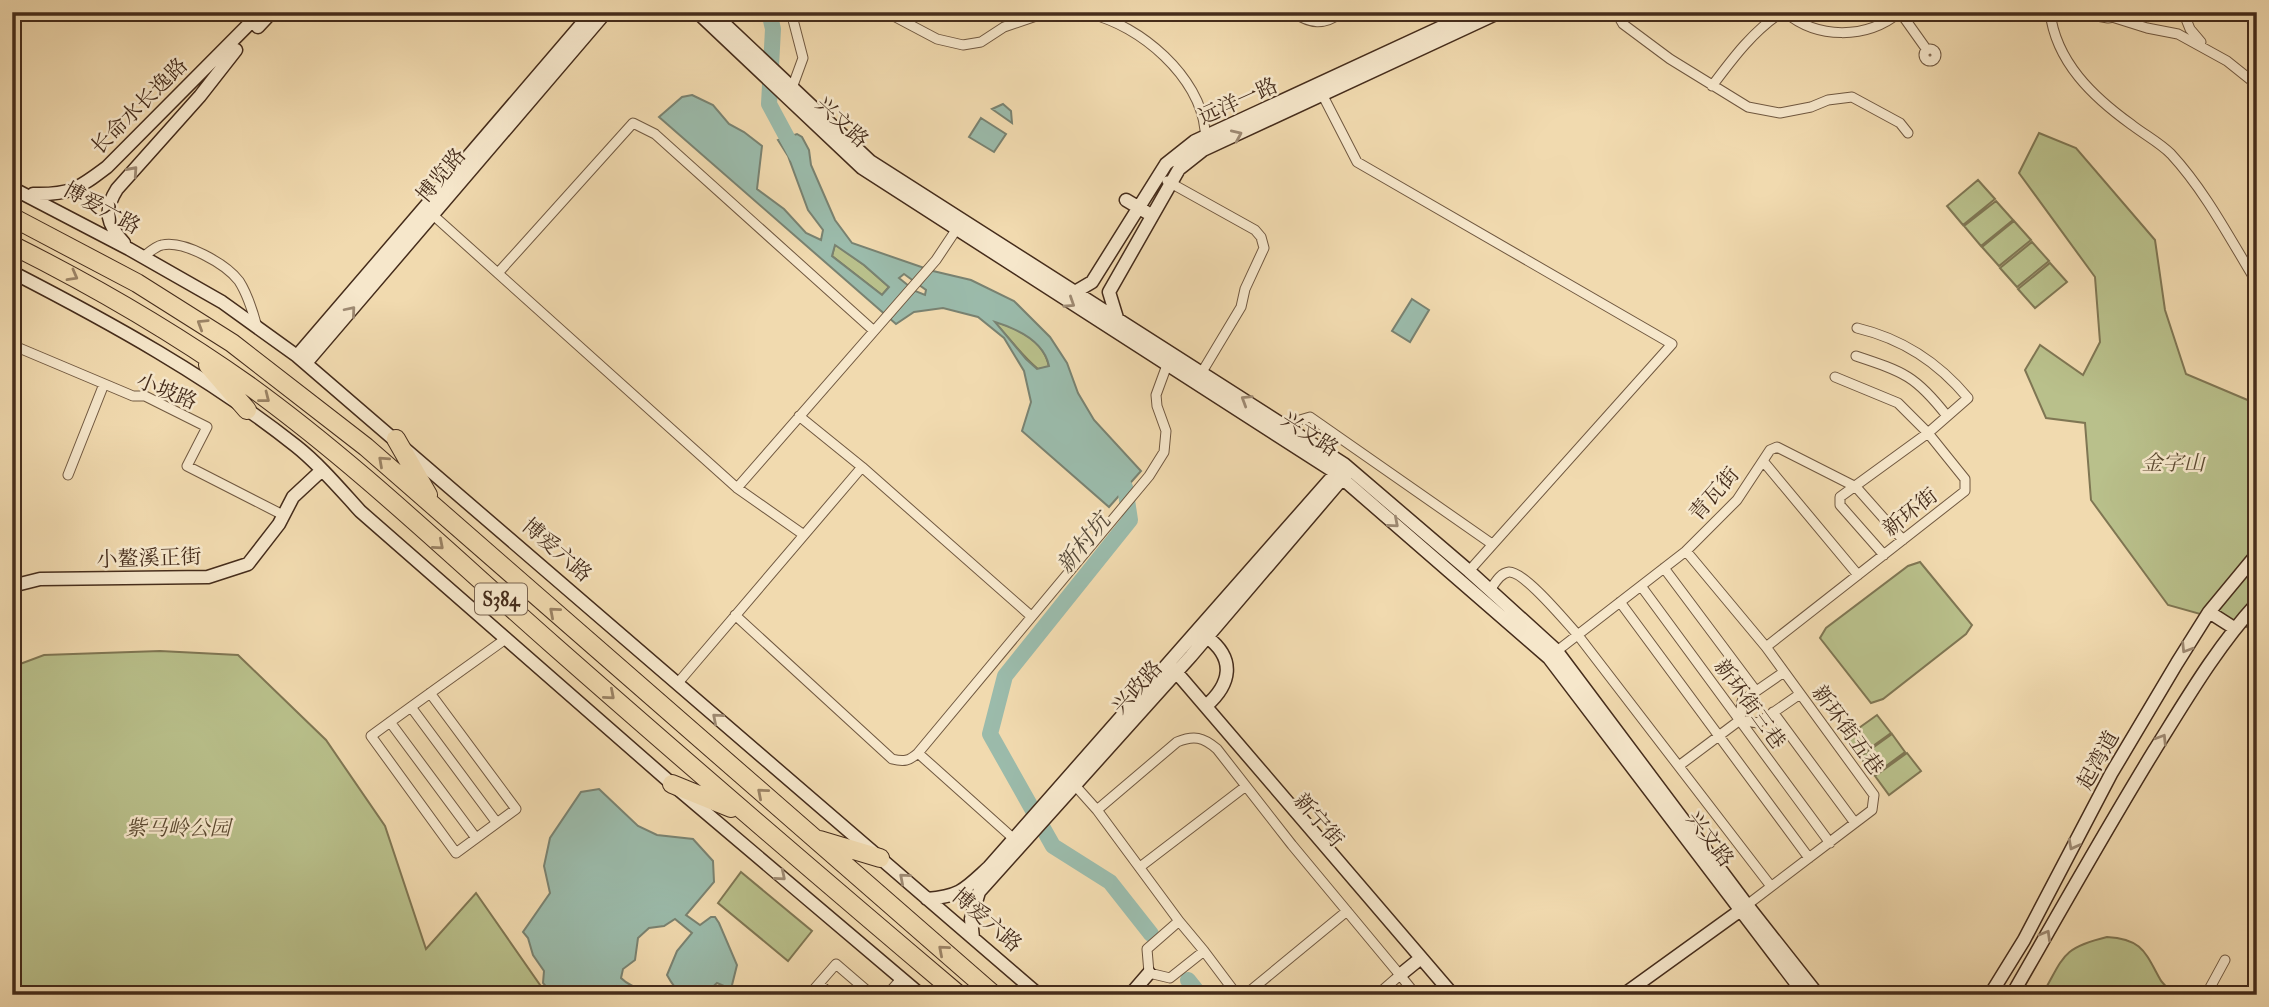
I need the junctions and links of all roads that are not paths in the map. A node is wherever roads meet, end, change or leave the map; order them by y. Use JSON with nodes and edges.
{"nodes":[{"id":1,"x":272,"y":12,"type":"edge"},
{"id":2,"x":592,"y":12,"type":"edge"},
{"id":3,"x":606,"y":12,"type":"edge"},
{"id":4,"x":697,"y":12,"type":"edge"},
{"id":5,"x":712,"y":12,"type":"edge"},
{"id":6,"x":791,"y":12,"type":"edge"},
{"id":7,"x":886,"y":12,"type":"edge"},
{"id":8,"x":1048,"y":12,"type":"edge"},
{"id":9,"x":1057,"y":12,"type":"edge"},
{"id":10,"x":1292,"y":12,"type":"edge"},
{"id":11,"x":1343,"y":12,"type":"edge"},
{"id":12,"x":1474,"y":12,"type":"edge"},
{"id":13,"x":1500,"y":12,"type":"edge"},
{"id":14,"x":1616,"y":12,"type":"edge"},
{"id":15,"x":1783,"y":12,"type":"edge"},
{"id":16,"x":1900,"y":12,"type":"edge"},
{"id":17,"x":2050,"y":12,"type":"edge"},
{"id":18,"x":2074,"y":12,"type":"edge"},
{"id":19,"x":2148,"y":12,"type":"edge"},
{"id":20,"x":2192,"y":12,"type":"edge"},
{"id":21,"x":256,"y":17,"type":"edge"},
{"id":22,"x":2112,"y":17,"type":"junction"},
{"id":23,"x":2205,"y":46,"type":"junction"},
{"id":24,"x":1927,"y":50,"type":"dead end"},
{"id":25,"x":760,"y":64,"type":"junction"},
{"id":26,"x":784,"y":85,"type":"junction"},
{"id":27,"x":2257,"y":85,"type":"edge"},
{"id":28,"x":1712,"y":86,"type":"junction"},
{"id":29,"x":1320,"y":91,"type":"junction"},
{"id":30,"x":1908,"y":134,"type":"dead end"},
{"id":31,"x":1208,"y":137,"type":"junction"},
{"id":32,"x":1160,"y":173,"type":"junction"},
{"id":33,"x":1171,"y":184,"type":"junction"},
{"id":34,"x":12,"y":188,"type":"edge"},
{"id":35,"x":27,"y":194,"type":"junction"},
{"id":36,"x":1126,"y":200,"type":"dead end"},
{"id":37,"x":1139,"y":207,"type":"junction"},
{"id":38,"x":433,"y":215,"type":"junction"},
{"id":39,"x":1153,"y":216,"type":"junction"},
{"id":40,"x":12,"y":217,"type":"edge"},
{"id":41,"x":956,"y":230,"type":"junction"},
{"id":42,"x":12,"y":246,"type":"edge"},
{"id":43,"x":129,"y":249,"type":"junction"},
{"id":44,"x":143,"y":257,"type":"junction"},
{"id":45,"x":12,"y":272,"type":"edge"},
{"id":46,"x":498,"y":273,"type":"junction"},
{"id":47,"x":2257,"y":283,"type":"edge"},
{"id":48,"x":1075,"y":292,"type":"junction"},
{"id":49,"x":1117,"y":318,"type":"junction"},
{"id":50,"x":257,"y":327,"type":"junction"},
{"id":51,"x":1857,"y":328,"type":"dead end"},
{"id":52,"x":874,"y":331,"type":"junction"},
{"id":53,"x":12,"y":345,"type":"edge"},
{"id":54,"x":191,"y":347,"type":"junction"},
{"id":55,"x":1856,"y":356,"type":"dead end"},
{"id":56,"x":302,"y":360,"type":"junction"},
{"id":57,"x":1167,"y":365,"type":"junction"},
{"id":58,"x":1202,"y":372,"type":"junction"},
{"id":59,"x":1835,"y":376,"type":"dead end"},
{"id":60,"x":104,"y":384,"type":"junction"},
{"id":61,"x":247,"y":410,"type":"junction"},
{"id":62,"x":799,"y":416,"type":"junction"},
{"id":63,"x":1947,"y":416,"type":"junction"},
{"id":64,"x":1290,"y":428,"type":"junction"},
{"id":65,"x":1928,"y":433,"type":"junction"},
{"id":66,"x":396,"y":439,"type":"junction"},
{"id":67,"x":1763,"y":461,"type":"junction"},
{"id":68,"x":862,"y":467,"type":"junction"},
{"id":69,"x":322,"y":470,"type":"junction"},
{"id":70,"x":1343,"y":471,"type":"junction"},
{"id":71,"x":68,"y":475,"type":"dead end"},
{"id":72,"x":1855,"y":486,"type":"junction"},
{"id":73,"x":737,"y":488,"type":"junction"},
{"id":74,"x":437,"y":510,"type":"junction"},
{"id":75,"x":284,"y":515,"type":"junction"},
{"id":76,"x":804,"y":535,"type":"junction"},
{"id":77,"x":1903,"y":540,"type":"junction"},
{"id":78,"x":1492,"y":544,"type":"junction"},
{"id":79,"x":1686,"y":551,"type":"junction"},
{"id":80,"x":2257,"y":554,"type":"edge"},
{"id":81,"x":1884,"y":555,"type":"junction"},
{"id":82,"x":1664,"y":568,"type":"junction"},
{"id":83,"x":1469,"y":571,"type":"junction"},
{"id":84,"x":1858,"y":575,"type":"junction"},
{"id":85,"x":12,"y":586,"type":"edge"},
{"id":86,"x":1641,"y":586,"type":"junction"},
{"id":87,"x":1490,"y":590,"type":"junction"},
{"id":88,"x":1620,"y":602,"type":"junction"},
{"id":89,"x":2257,"y":603,"type":"edge"},
{"id":90,"x":2209,"y":612,"type":"junction"},
{"id":91,"x":735,"y":615,"type":"junction"},
{"id":92,"x":1031,"y":616,"type":"junction"},
{"id":93,"x":2234,"y":628,"type":"junction"},
{"id":94,"x":1577,"y":634,"type":"junction"},
{"id":95,"x":1207,"y":637,"type":"junction"},
{"id":96,"x":507,"y":638,"type":"junction"},
{"id":97,"x":1766,"y":647,"type":"junction"},
{"id":98,"x":1553,"y":654,"type":"junction"},
{"id":99,"x":1170,"y":671,"type":"junction"},
{"id":100,"x":1784,"y":672,"type":"junction"},
{"id":101,"x":677,"y":684,"type":"junction"},
{"id":102,"x":1756,"y":691,"type":"junction"},
{"id":103,"x":430,"y":693,"type":"junction"},
{"id":104,"x":1800,"y":694,"type":"junction"},
{"id":105,"x":1206,"y":706,"type":"junction"},
{"id":106,"x":411,"y":707,"type":"junction"},
{"id":107,"x":1773,"y":712,"type":"junction"},
{"id":108,"x":1740,"y":720,"type":"junction"},
{"id":109,"x":390,"y":722,"type":"junction"},
{"id":110,"x":1719,"y":736,"type":"junction"},
{"id":111,"x":918,"y":753,"type":"junction"},
{"id":112,"x":1680,"y":765,"type":"junction"},
{"id":113,"x":1071,"y":781,"type":"junction"},
{"id":114,"x":672,"y":784,"type":"junction"},
{"id":115,"x":1246,"y":786,"type":"junction"},
{"id":116,"x":1097,"y":810,"type":"junction"},
{"id":117,"x":744,"y":813,"type":"junction"},
{"id":118,"x":497,"y":823,"type":"junction"},
{"id":119,"x":1855,"y":823,"type":"junction"},
{"id":120,"x":476,"y":838,"type":"junction"},
{"id":121,"x":814,"y":838,"type":"junction"},
{"id":122,"x":1830,"y":843,"type":"junction"},
{"id":123,"x":1016,"y":844,"type":"junction"},
{"id":124,"x":880,"y":858,"type":"junction"},
{"id":125,"x":1809,"y":858,"type":"junction"},
{"id":126,"x":1140,"y":867,"type":"junction"},
{"id":127,"x":1770,"y":886,"type":"junction"},
{"id":128,"x":927,"y":899,"type":"junction"},
{"id":129,"x":1745,"y":909,"type":"junction"},
{"id":130,"x":1347,"y":911,"type":"junction"},
{"id":131,"x":1179,"y":920,"type":"junction"},
{"id":132,"x":973,"y":938,"type":"junction"},
{"id":133,"x":1204,"y":951,"type":"junction"},
{"id":134,"x":2225,"y":960,"type":"dead end"},
{"id":135,"x":1416,"y":962,"type":"junction"},
{"id":136,"x":1149,"y":973,"type":"junction"},
{"id":137,"x":1400,"y":975,"type":"junction"},
{"id":138,"x":902,"y":978,"type":"junction"},
{"id":139,"x":819,"y":984,"type":"junction"},
{"id":140,"x":809,"y":995,"type":"edge"},
{"id":141,"x":832,"y":995,"type":"edge"},
{"id":142,"x":872,"y":995,"type":"edge"},
{"id":143,"x":887,"y":995,"type":"edge"},
{"id":144,"x":921,"y":995,"type":"edge"},
{"id":145,"x":959,"y":995,"type":"edge"},
{"id":146,"x":994,"y":995,"type":"edge"},
{"id":147,"x":1039,"y":995,"type":"edge"},
{"id":148,"x":1130,"y":995,"type":"edge"},
{"id":149,"x":1237,"y":995,"type":"edge"},
{"id":150,"x":1245,"y":995,"type":"edge"},
{"id":151,"x":1377,"y":995,"type":"edge"},
{"id":152,"x":1416,"y":995,"type":"edge"},
{"id":153,"x":1445,"y":995,"type":"edge"},
{"id":154,"x":1454,"y":995,"type":"edge"},
{"id":155,"x":1623,"y":995,"type":"edge"},
{"id":156,"x":1633,"y":995,"type":"edge"},
{"id":157,"x":1805,"y":995,"type":"edge"},
{"id":158,"x":1818,"y":995,"type":"edge"},
{"id":159,"x":1990,"y":995,"type":"edge"},
{"id":160,"x":2012,"y":995,"type":"edge"},
{"id":161,"x":2206,"y":995,"type":"edge"}],
"edges":[{"from":1,"to":21,"type":"street","name":"长命水长逸路"},
{"from":2,"to":56,"type":"street","name":"博览路"},
{"from":3,"to":38,"type":"street","name":"博览路"},
{"from":4,"to":25,"type":"street","name":"兴文路"},
{"from":5,"to":25,"type":"street","name":"兴文路"},
{"from":6,"to":26,"type":"street"},
{"from":7,"to":8,"type":"street"},
{"from":9,"to":31,"type":"street"},
{"from":10,"to":11,"type":"street"},
{"from":12,"to":29,"type":"street","name":"远洋一路"},
{"from":13,"to":29,"type":"street","name":"远洋一路"},
{"from":14,"to":28,"type":"street"},
{"from":15,"to":16,"type":"street"},
{"from":15,"to":28,"type":"street"},
{"from":16,"to":24,"type":"street"},
{"from":17,"to":47,"type":"street"},
{"from":18,"to":22,"type":"street"},
{"from":19,"to":22,"type":"street"},
{"from":20,"to":23,"type":"street"},
{"from":21,"to":35,"type":"street","name":"长命水长逸路"},
{"from":43,"to":21,"type":"street","name":"长命水长逸路","one_way":true},
{"from":22,"to":23,"type":"street"},
{"from":23,"to":27,"type":"street"},
{"from":25,"to":26,"type":"street","name":"兴文路"},
{"from":26,"to":41,"type":"street","name":"兴文路"},
{"from":26,"to":48,"type":"street","name":"兴文路"},
{"from":28,"to":30,"type":"street"},
{"from":29,"to":31,"type":"street","name":"远洋一路"},
{"from":29,"to":78,"type":"street"},
{"from":31,"to":32,"type":"street","name":"远洋一路"},
{"from":31,"to":33,"type":"street","name":"远洋一路"},
{"from":32,"to":33,"type":"street"},
{"from":32,"to":37,"type":"street","name":"远洋一路"},
{"from":33,"to":39,"type":"street"},
{"from":33,"to":58,"type":"street"},
{"from":34,"to":35,"type":"street","name":"博爱六路"},
{"from":35,"to":43,"type":"street","name":"博爱六路"},
{"from":36,"to":37,"type":"street"},
{"from":37,"to":39,"type":"street"},
{"from":37,"to":48,"type":"street","name":"远洋一路"},
{"from":38,"to":46,"type":"street"},
{"from":56,"to":38,"type":"street","name":"博览路","one_way":true},
{"from":39,"to":49,"type":"street"},
{"from":74,"to":40,"type":"highway","number":"S384","one_way":true},
{"from":41,"to":52,"type":"street"},
{"from":41,"to":57,"type":"street","name":"兴文路","one_way":true},
{"from":42,"to":54,"type":"highway","number":"S384","one_way":true},
{"from":43,"to":44,"type":"street","name":"博爱六路"},
{"from":44,"to":50,"type":"street","name":"博爱六路"},
{"from":44,"to":50,"type":"street"},
{"from":45,"to":61,"type":"street"},
{"from":46,"to":52,"type":"street"},
{"from":46,"to":73,"type":"street"},
{"from":48,"to":49,"type":"street","name":"兴文路"},
{"from":49,"to":58,"type":"street","name":"兴文路"},
{"from":50,"to":56,"type":"street","name":"博爱六路"},
{"from":51,"to":63,"type":"street"},
{"from":52,"to":62,"type":"street"},
{"from":53,"to":60,"type":"street","name":"小坡路"},
{"from":54,"to":61,"type":"highway"},
{"from":54,"to":117,"type":"highway","number":"S384","one_way":true},
{"from":55,"to":63,"type":"street"},
{"from":56,"to":66,"type":"street","name":"博爱六路"},
{"from":57,"to":70,"type":"street","name":"兴文路"},
{"from":57,"to":92,"type":"street"},
{"from":64,"to":58,"type":"street","name":"兴文路","one_way":true},
{"from":59,"to":65,"type":"street","name":"新环街"},
{"from":60,"to":71,"type":"street"},
{"from":60,"to":75,"type":"street","name":"小坡路"},
{"from":61,"to":69,"type":"street"},
{"from":62,"to":68,"type":"street"},
{"from":62,"to":73,"type":"street"},
{"from":63,"to":65,"type":"street"},
{"from":64,"to":70,"type":"street","name":"兴文路"},
{"from":64,"to":78,"type":"street"},
{"from":65,"to":72,"type":"street"},
{"from":65,"to":77,"type":"street","name":"新环街"},
{"from":66,"to":74,"type":"highway"},
{"from":66,"to":101,"type":"street","name":"博爱六路"},
{"from":67,"to":72,"type":"street","name":"青瓦街"},
{"from":67,"to":79,"type":"street","name":"青瓦街"},
{"from":67,"to":84,"type":"street"},
{"from":68,"to":76,"type":"street"},
{"from":68,"to":92,"type":"street"},
{"from":69,"to":75,"type":"street","name":"小鳌溪正街"},
{"from":69,"to":96,"type":"street"},
{"from":70,"to":83,"type":"street","name":"兴文路"},
{"from":70,"to":95,"type":"street","name":"兴政路"},
{"from":70,"to":98,"type":"street","name":"兴文路","one_way":true},
{"from":70,"to":99,"type":"street","name":"兴政路"},
{"from":72,"to":77,"type":"street","name":"青瓦街"},
{"from":72,"to":81,"type":"street"},
{"from":73,"to":76,"type":"street"},
{"from":121,"to":74,"type":"highway","number":"S384","one_way":true},
{"from":75,"to":85,"type":"street","name":"小鳌溪正街"},
{"from":76,"to":91,"type":"street"},
{"from":77,"to":81,"type":"street","name":"新环街"},
{"from":78,"to":83,"type":"street"},
{"from":79,"to":82,"type":"street","name":"青瓦街"},
{"from":79,"to":97,"type":"street","name":"新环街五巷"},
{"from":80,"to":90,"type":"street","name":"起湾道"},
{"from":81,"to":84,"type":"street","name":"新环街"},
{"from":82,"to":86,"type":"street","name":"青瓦街"},
{"from":82,"to":102,"type":"street"},
{"from":83,"to":87,"type":"street","name":"兴文路"},
{"from":84,"to":97,"type":"street","name":"新环街"},
{"from":86,"to":88,"type":"street","name":"青瓦街"},
{"from":86,"to":108,"type":"street","name":"新环街三巷"},
{"from":87,"to":94,"type":"street"},
{"from":87,"to":98,"type":"street","name":"兴文路"},
{"from":88,"to":94,"type":"street","name":"青瓦街"},
{"from":88,"to":110,"type":"street"},
{"from":89,"to":93,"type":"street","name":"起湾道"},
{"from":90,"to":93,"type":"street"},
{"from":90,"to":159,"type":"street","name":"起湾道","one_way":true},
{"from":91,"to":101,"type":"street"},
{"from":91,"to":111,"type":"street"},
{"from":92,"to":111,"type":"street"},
{"from":160,"to":93,"type":"street","name":"起湾道","one_way":true},
{"from":94,"to":98,"type":"street","name":"青瓦街"},
{"from":94,"to":112,"type":"street"},
{"from":95,"to":99,"type":"street","name":"兴政路"},
{"from":95,"to":105,"type":"street"},
{"from":96,"to":103,"type":"street"},
{"from":96,"to":114,"type":"street"},
{"from":97,"to":100,"type":"street","name":"新环街五巷"},
{"from":98,"to":129,"type":"street","name":"兴文路"},
{"from":99,"to":105,"type":"street"},
{"from":99,"to":113,"type":"street","name":"兴政路"},
{"from":99,"to":135,"type":"street","name":"新宁街"},
{"from":100,"to":102,"type":"street"},
{"from":100,"to":104,"type":"street","name":"新环街五巷"},
{"from":124,"to":101,"type":"street","name":"博爱六路","one_way":true},
{"from":102,"to":108,"type":"street"},
{"from":103,"to":106,"type":"street"},
{"from":103,"to":118,"type":"street"},
{"from":104,"to":107,"type":"street"},
{"from":104,"to":119,"type":"street","name":"新环街五巷"},
{"from":105,"to":154,"type":"street"},
{"from":106,"to":109,"type":"street"},
{"from":106,"to":118,"type":"street"},
{"from":107,"to":108,"type":"street"},
{"from":107,"to":119,"type":"street"},
{"from":108,"to":110,"type":"street"},
{"from":108,"to":122,"type":"street","name":"新环街三巷"},
{"from":109,"to":120,"type":"street"},
{"from":109,"to":120,"type":"street"},
{"from":110,"to":112,"type":"street"},
{"from":110,"to":125,"type":"street"},
{"from":111,"to":123,"type":"street"},
{"from":112,"to":127,"type":"street"},
{"from":113,"to":116,"type":"street"},
{"from":113,"to":123,"type":"street","name":"兴政路"},
{"from":114,"to":117,"type":"highway"},
{"from":114,"to":138,"type":"street","one_way":true},
{"from":115,"to":116,"type":"street"},
{"from":115,"to":126,"type":"street"},
{"from":115,"to":130,"type":"street"},
{"from":116,"to":126,"type":"street"},
{"from":117,"to":145,"type":"highway","number":"S384"},
{"from":118,"to":120,"type":"street"},
{"from":119,"to":122,"type":"street","name":"新环街五巷"},
{"from":121,"to":124,"type":"highway"},
{"from":146,"to":121,"type":"highway","number":"S384","one_way":true},
{"from":122,"to":125,"type":"street","name":"新环街五巷"},
{"from":123,"to":128,"type":"street","name":"兴政路"},
{"from":123,"to":132,"type":"street","name":"兴政路"},
{"from":128,"to":124,"type":"street","name":"博爱六路","one_way":true},
{"from":125,"to":127,"type":"street","name":"新环街五巷"},
{"from":126,"to":131,"type":"street"},
{"from":127,"to":129,"type":"street","name":"新环街五巷"},
{"from":128,"to":132,"type":"street","name":"博爱六路"},
{"from":129,"to":155,"type":"street"},
{"from":129,"to":156,"type":"street"},
{"from":129,"to":157,"type":"street","name":"兴文路"},
{"from":129,"to":158,"type":"street","name":"兴文路"},
{"from":130,"to":137,"type":"street"},
{"from":130,"to":150,"type":"street"},
{"from":131,"to":133,"type":"street"},
{"from":131,"to":136,"type":"street"},
{"from":132,"to":147,"type":"street","name":"博爱六路"},
{"from":133,"to":136,"type":"street"},
{"from":133,"to":149,"type":"street"},
{"from":134,"to":161,"type":"street"},
{"from":135,"to":137,"type":"street"},
{"from":135,"to":153,"type":"street","name":"新宁街"},
{"from":136,"to":148,"type":"street"},
{"from":137,"to":151,"type":"street"},
{"from":137,"to":152,"type":"street"},
{"from":138,"to":143,"type":"street"},
{"from":138,"to":144,"type":"street"},
{"from":139,"to":140,"type":"street"},
{"from":139,"to":141,"type":"street"},
{"from":139,"to":142,"type":"street"}]}
